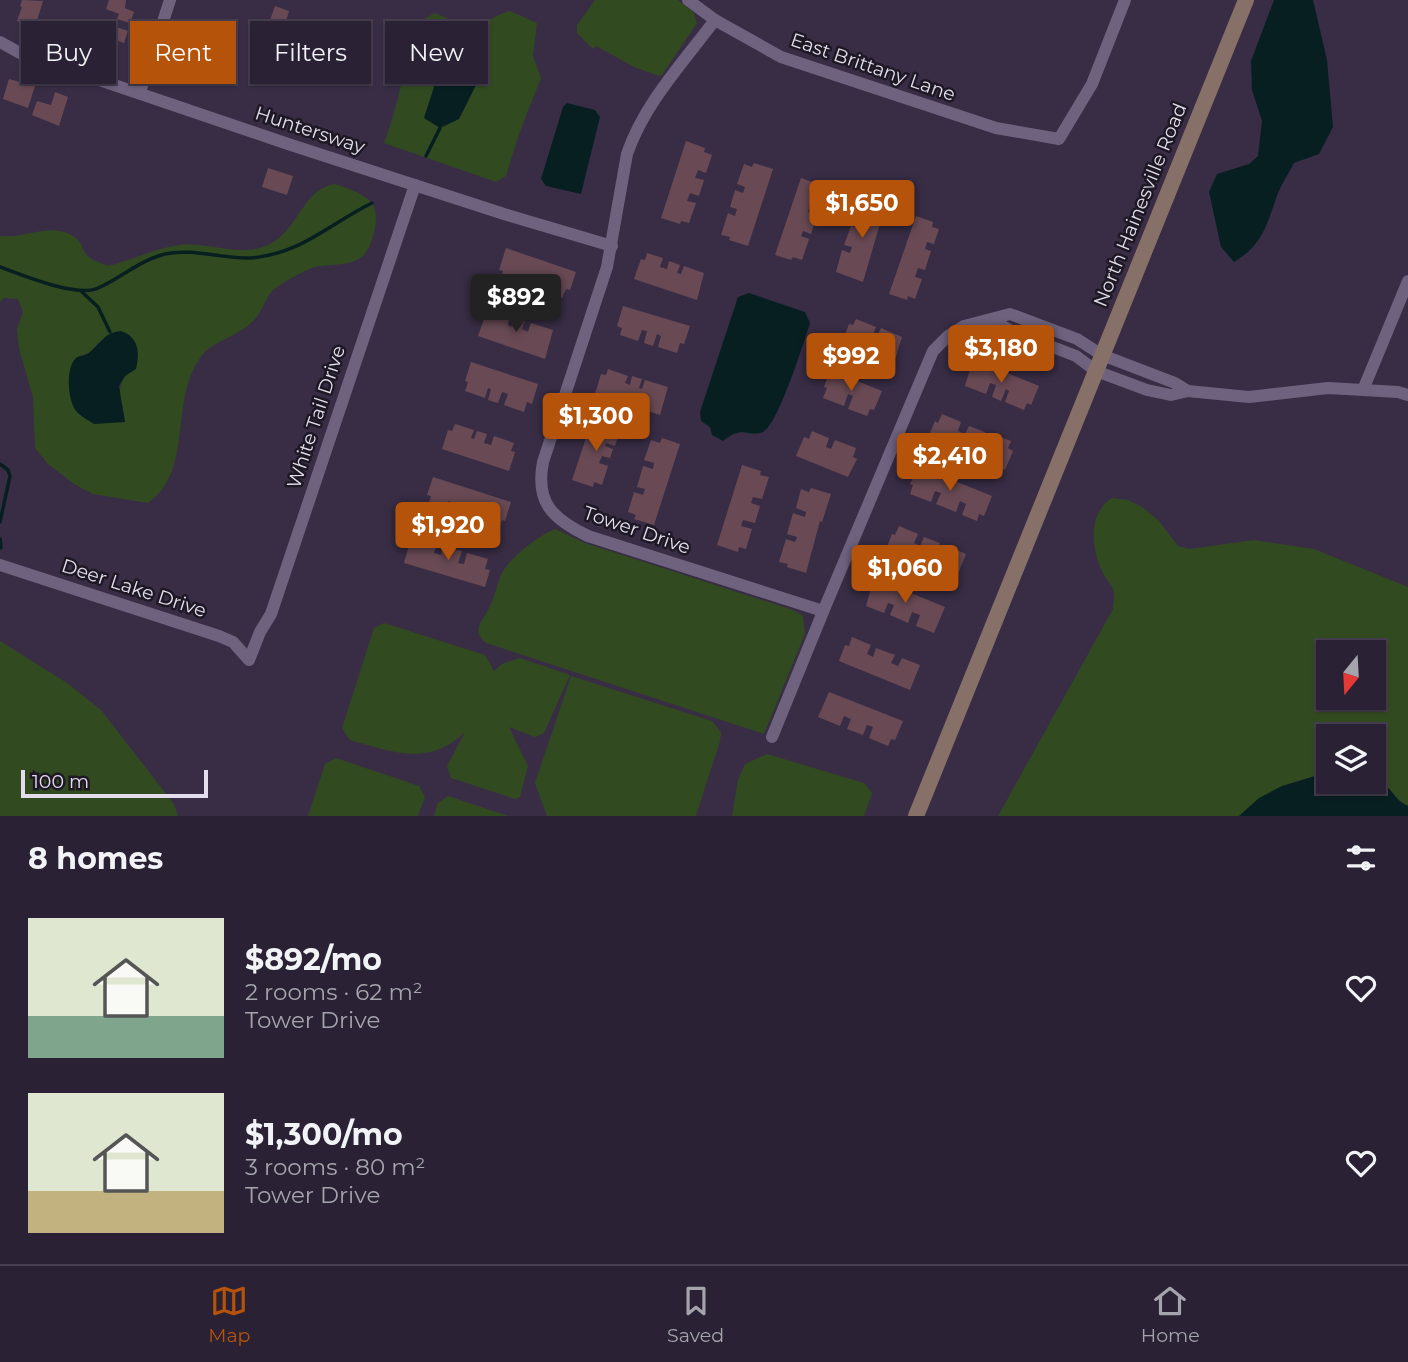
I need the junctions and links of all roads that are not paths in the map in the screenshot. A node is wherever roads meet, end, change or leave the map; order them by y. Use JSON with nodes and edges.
{"nodes":[{"id":1,"x":170,"y":0,"type":"edge"},
{"id":2,"x":688,"y":0,"type":"edge"},
{"id":3,"x":1125,"y":0,"type":"edge"},
{"id":4,"x":1246,"y":0,"type":"edge"},
{"id":5,"x":715,"y":20,"type":"junction"},
{"id":6,"x":0,"y":41,"type":"edge"},
{"id":7,"x":141,"y":92,"type":"junction"},
{"id":8,"x":415,"y":185,"type":"junction"},
{"id":9,"x":612,"y":246,"type":"junction"},
{"id":10,"x":1408,"y":281,"type":"edge"},
{"id":11,"x":992,"y":320,"type":"junction"},
{"id":12,"x":1102,"y":355,"type":"junction"},
{"id":13,"x":1096,"y":370,"type":"junction"},
{"id":14,"x":1363,"y":390,"type":"junction"},
{"id":15,"x":1188,"y":391,"type":"junction"},
{"id":16,"x":1408,"y":395,"type":"edge"},
{"id":17,"x":0,"y":565,"type":"edge"},
{"id":18,"x":823,"y":611,"type":"junction"},
{"id":19,"x":249,"y":660,"type":"joint"},
{"id":20,"x":772,"y":737,"type":"dead end"},
{"id":21,"x":916,"y":816,"type":"edge"}],
"edges":[{"from":1,"to":7,"type":"street"},
{"from":2,"to":5,"type":"street","name":"East Brittany Lane"},
{"from":3,"to":5,"type":"street","name":"East Brittany Lane"},
{"from":4,"to":12,"type":"main road","name":"North Hainesville Road"},
{"from":5,"to":9,"type":"street","name":"Tower Drive"},
{"from":6,"to":7,"type":"street","name":"Huntersway"},
{"from":7,"to":8,"type":"street","name":"Huntersway"},
{"from":8,"to":9,"type":"street","name":"Huntersway"},
{"from":8,"to":19,"type":"street","name":"White Tail Drive"},
{"from":9,"to":18,"type":"street","name":"Tower Drive"},
{"from":10,"to":14,"type":"street"},
{"from":11,"to":12,"type":"street"},
{"from":11,"to":13,"type":"street"},
{"from":11,"to":18,"type":"street"},
{"from":12,"to":13,"type":"main road","name":"North Hainesville Road"},
{"from":12,"to":15,"type":"street"},
{"from":13,"to":15,"type":"street"},
{"from":13,"to":21,"type":"main road","name":"North Hainesville Road"},
{"from":14,"to":15,"type":"street"},
{"from":14,"to":16,"type":"street"},
{"from":17,"to":19,"type":"street","name":"Deer Lake Drive"},
{"from":18,"to":20,"type":"street"}]}
